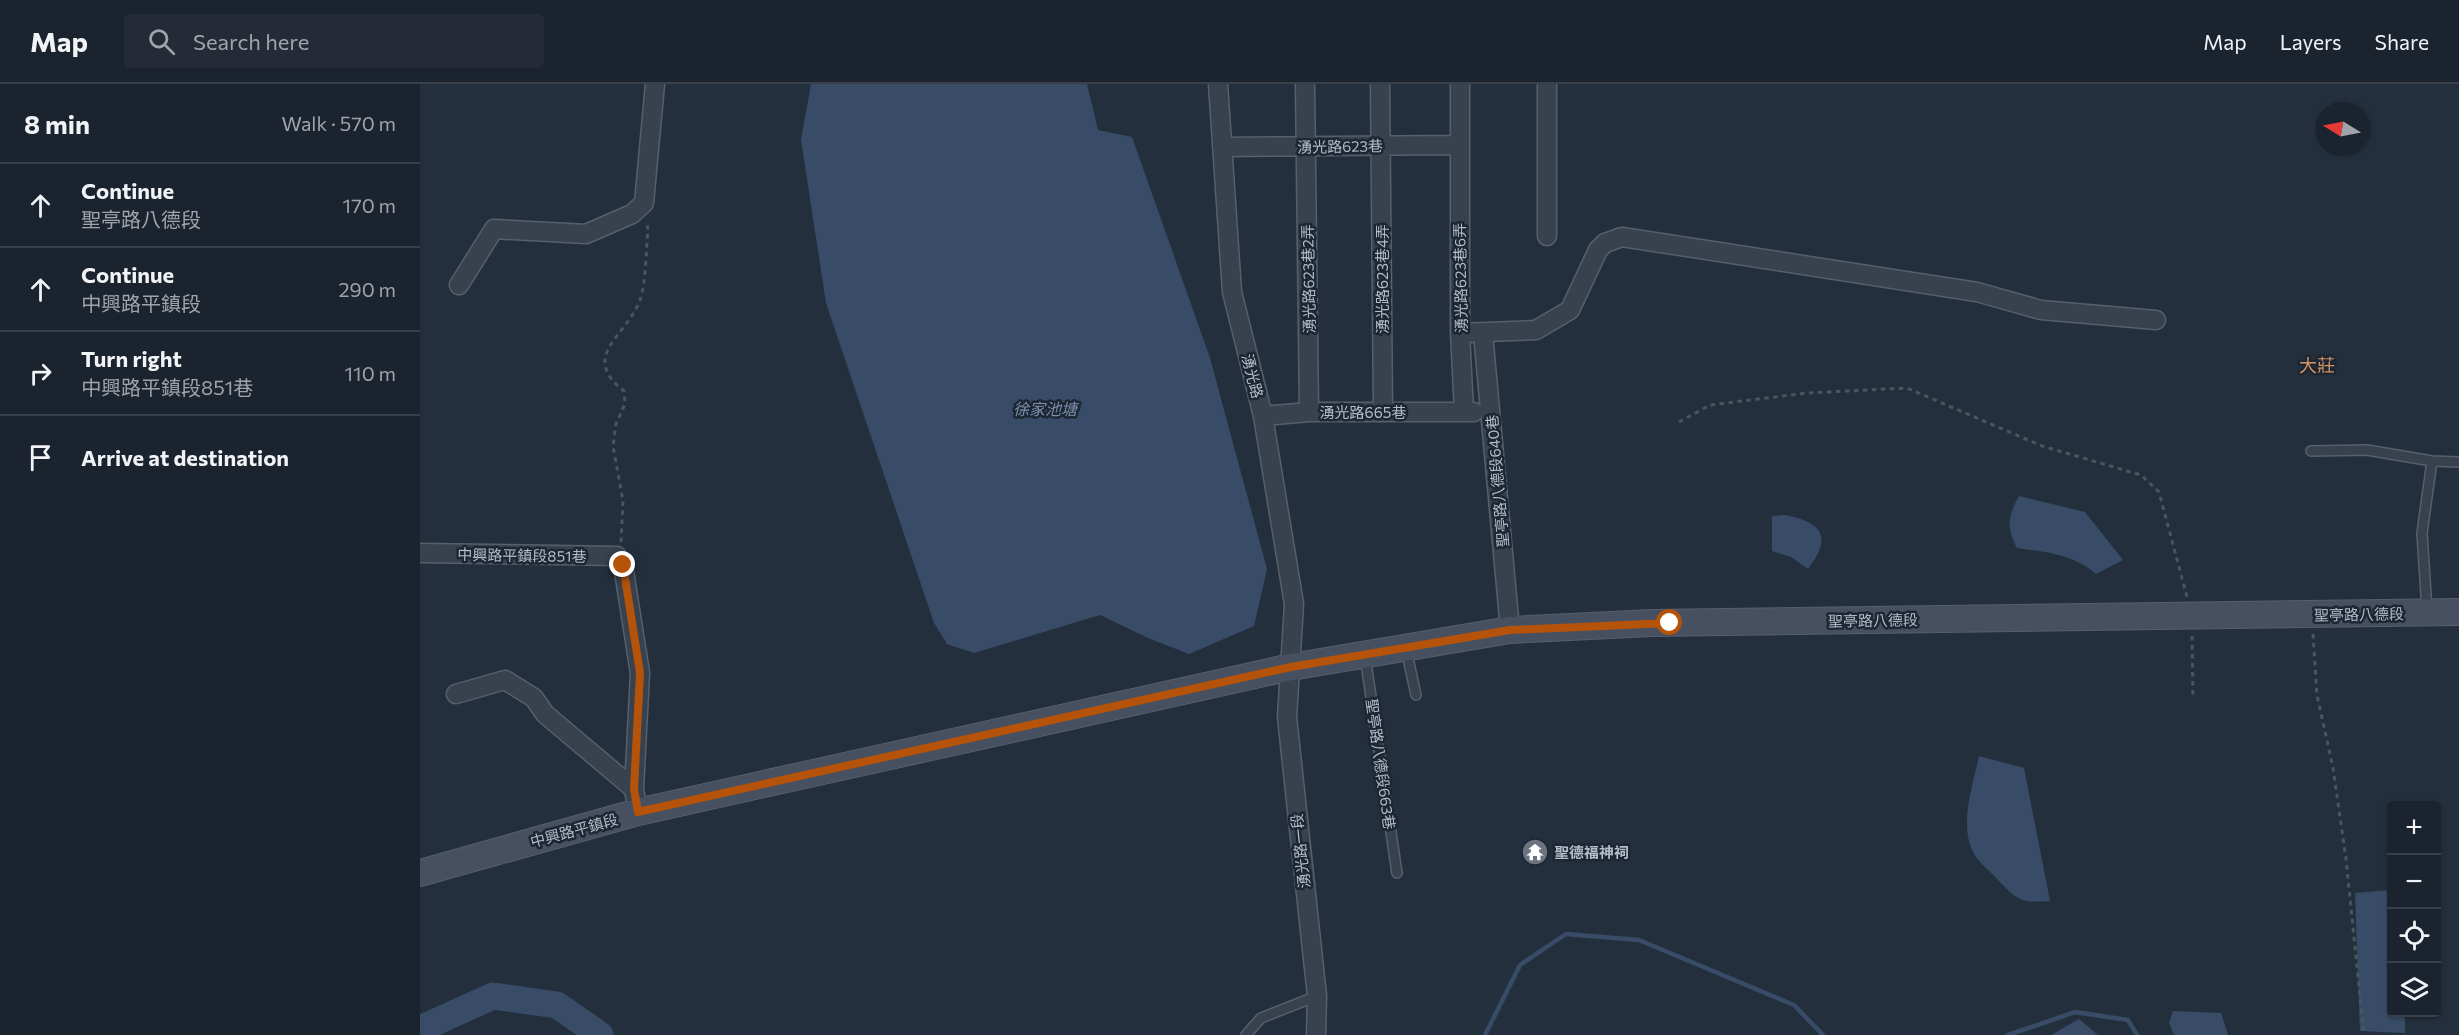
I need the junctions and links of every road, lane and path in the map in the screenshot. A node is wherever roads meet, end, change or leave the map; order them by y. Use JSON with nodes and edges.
{"nodes":[{"id":1,"x":655,"y":84,"type":"edge"},
{"id":2,"x":1218,"y":84,"type":"edge"},
{"id":3,"x":1305,"y":84,"type":"edge"},
{"id":4,"x":1380,"y":84,"type":"edge"},
{"id":5,"x":1460,"y":84,"type":"edge"},
{"id":6,"x":1547,"y":84,"type":"edge"},
{"id":7,"x":1459,"y":145,"type":"junction"},
{"id":8,"x":1382,"y":146,"type":"junction"},
{"id":9,"x":1222,"y":147,"type":"junction"},
{"id":10,"x":1306,"y":147,"type":"junction"},
{"id":11,"x":644,"y":203,"type":"junction"},
{"id":12,"x":1547,"y":236,"type":"dead end"},
{"id":13,"x":459,"y":285,"type":"dead end"},
{"id":14,"x":2156,"y":320,"type":"dead end"},
{"id":15,"x":1460,"y":333,"type":"junction"},
{"id":16,"x":1483,"y":333,"type":"junction"},
{"id":17,"x":1491,"y":411,"type":"junction"},
{"id":18,"x":1309,"y":412,"type":"junction"},
{"id":19,"x":1383,"y":412,"type":"junction"},
{"id":20,"x":1464,"y":412,"type":"junction"},
{"id":21,"x":1263,"y":416,"type":"junction"},
{"id":22,"x":1679,"y":422,"type":"dead end"},
{"id":23,"x":2311,"y":451,"type":"dead end"},
{"id":24,"x":2432,"y":461,"type":"junction"},
{"id":25,"x":2459,"y":462,"type":"edge"},
{"id":26,"x":420,"y":554,"type":"edge"},
{"id":27,"x":616,"y":556,"type":"junction"},
{"id":28,"x":2459,"y":612,"type":"edge"},
{"id":29,"x":2427,"y":613,"type":"junction"},
{"id":30,"x":2312,"y":614,"type":"junction"},
{"id":31,"x":2192,"y":616,"type":"junction"},
{"id":32,"x":1510,"y":630,"type":"junction"},
{"id":33,"x":1405,"y":646,"type":"junction"},
{"id":34,"x":1365,"y":655,"type":"junction"},
{"id":35,"x":1291,"y":667,"type":"junction"},
{"id":36,"x":456,"y":694,"type":"dead end"},
{"id":37,"x":1416,"y":695,"type":"dead end"},
{"id":38,"x":2193,"y":698,"type":"dead end"},
{"id":39,"x":636,"y":801,"type":"junction"},
{"id":40,"x":420,"y":873,"type":"edge"},
{"id":41,"x":1396,"y":873,"type":"dead end"},
{"id":42,"x":1317,"y":996,"type":"junction"},
{"id":43,"x":1246,"y":1035,"type":"edge"},
{"id":44,"x":1316,"y":1035,"type":"edge"},
{"id":45,"x":2364,"y":1035,"type":"edge"}],
"edges":[{"from":1,"to":11,"type":"street"},
{"from":2,"to":9,"type":"street","name":"湧光路"},
{"from":3,"to":10,"type":"street","name":"湧光路623巷2弄"},
{"from":4,"to":8,"type":"street","name":"湧光路623巷4弄"},
{"from":5,"to":7,"type":"street","name":"湧光路623巷6弄"},
{"from":6,"to":12,"type":"street"},
{"from":7,"to":8,"type":"street","name":"湧光路623巷"},
{"from":7,"to":15,"type":"street","name":"湧光路623巷6弄"},
{"from":8,"to":10,"type":"street","name":"湧光路623巷"},
{"from":8,"to":19,"type":"street","name":"湧光路623巷4弄"},
{"from":9,"to":10,"type":"street","name":"湧光路623巷"},
{"from":9,"to":21,"type":"street","name":"湧光路"},
{"from":10,"to":18,"type":"street","name":"湧光路623巷2弄"},
{"from":11,"to":13,"type":"street"},
{"from":11,"to":27,"type":"path"},
{"from":14,"to":16,"type":"street"},
{"from":15,"to":16,"type":"street"},
{"from":15,"to":20,"type":"street","name":"湧光路623巷6弄"},
{"from":16,"to":17,"type":"street","name":"聖亭路八德段640巷"},
{"from":17,"to":20,"type":"street","name":"湧光路665巷"},
{"from":17,"to":32,"type":"street","name":"聖亭路八德段640巷"},
{"from":18,"to":19,"type":"street","name":"湧光路665巷"},
{"from":18,"to":21,"type":"street","name":"湧光路665巷"},
{"from":19,"to":20,"type":"street","name":"湧光路665巷"},
{"from":21,"to":35,"type":"street","name":"湧光路"},
{"from":22,"to":31,"type":"path"},
{"from":23,"to":24,"type":"lane"},
{"from":24,"to":25,"type":"lane"},
{"from":24,"to":29,"type":"lane"},
{"from":26,"to":27,"type":"street","name":"中興路平鎮段851巷"},
{"from":27,"to":39,"type":"street"},
{"from":28,"to":29,"type":"street","name":"聖亭路八德段"},
{"from":29,"to":30,"type":"street","name":"聖亭路八德段"},
{"from":30,"to":31,"type":"street","name":"聖亭路八德段"},
{"from":30,"to":45,"type":"path"},
{"from":31,"to":32,"type":"street","name":"聖亭路八德段"},
{"from":31,"to":38,"type":"path"},
{"from":32,"to":33,"type":"street","name":"聖亭路八德段"},
{"from":33,"to":34,"type":"street","name":"聖亭路八德段"},
{"from":33,"to":37,"type":"lane"},
{"from":34,"to":35,"type":"street","name":"聖亭路八德段"},
{"from":34,"to":41,"type":"lane","name":"聖亭路八德段663巷"},
{"from":35,"to":39,"type":"street","name":"中興路平鎮段"},
{"from":35,"to":42,"type":"street","name":"湧光路一段"},
{"from":36,"to":39,"type":"street"},
{"from":39,"to":40,"type":"street","name":"中興路平鎮段"},
{"from":42,"to":43,"type":"lane"},
{"from":42,"to":44,"type":"street","name":"湧光路一段"}]}
